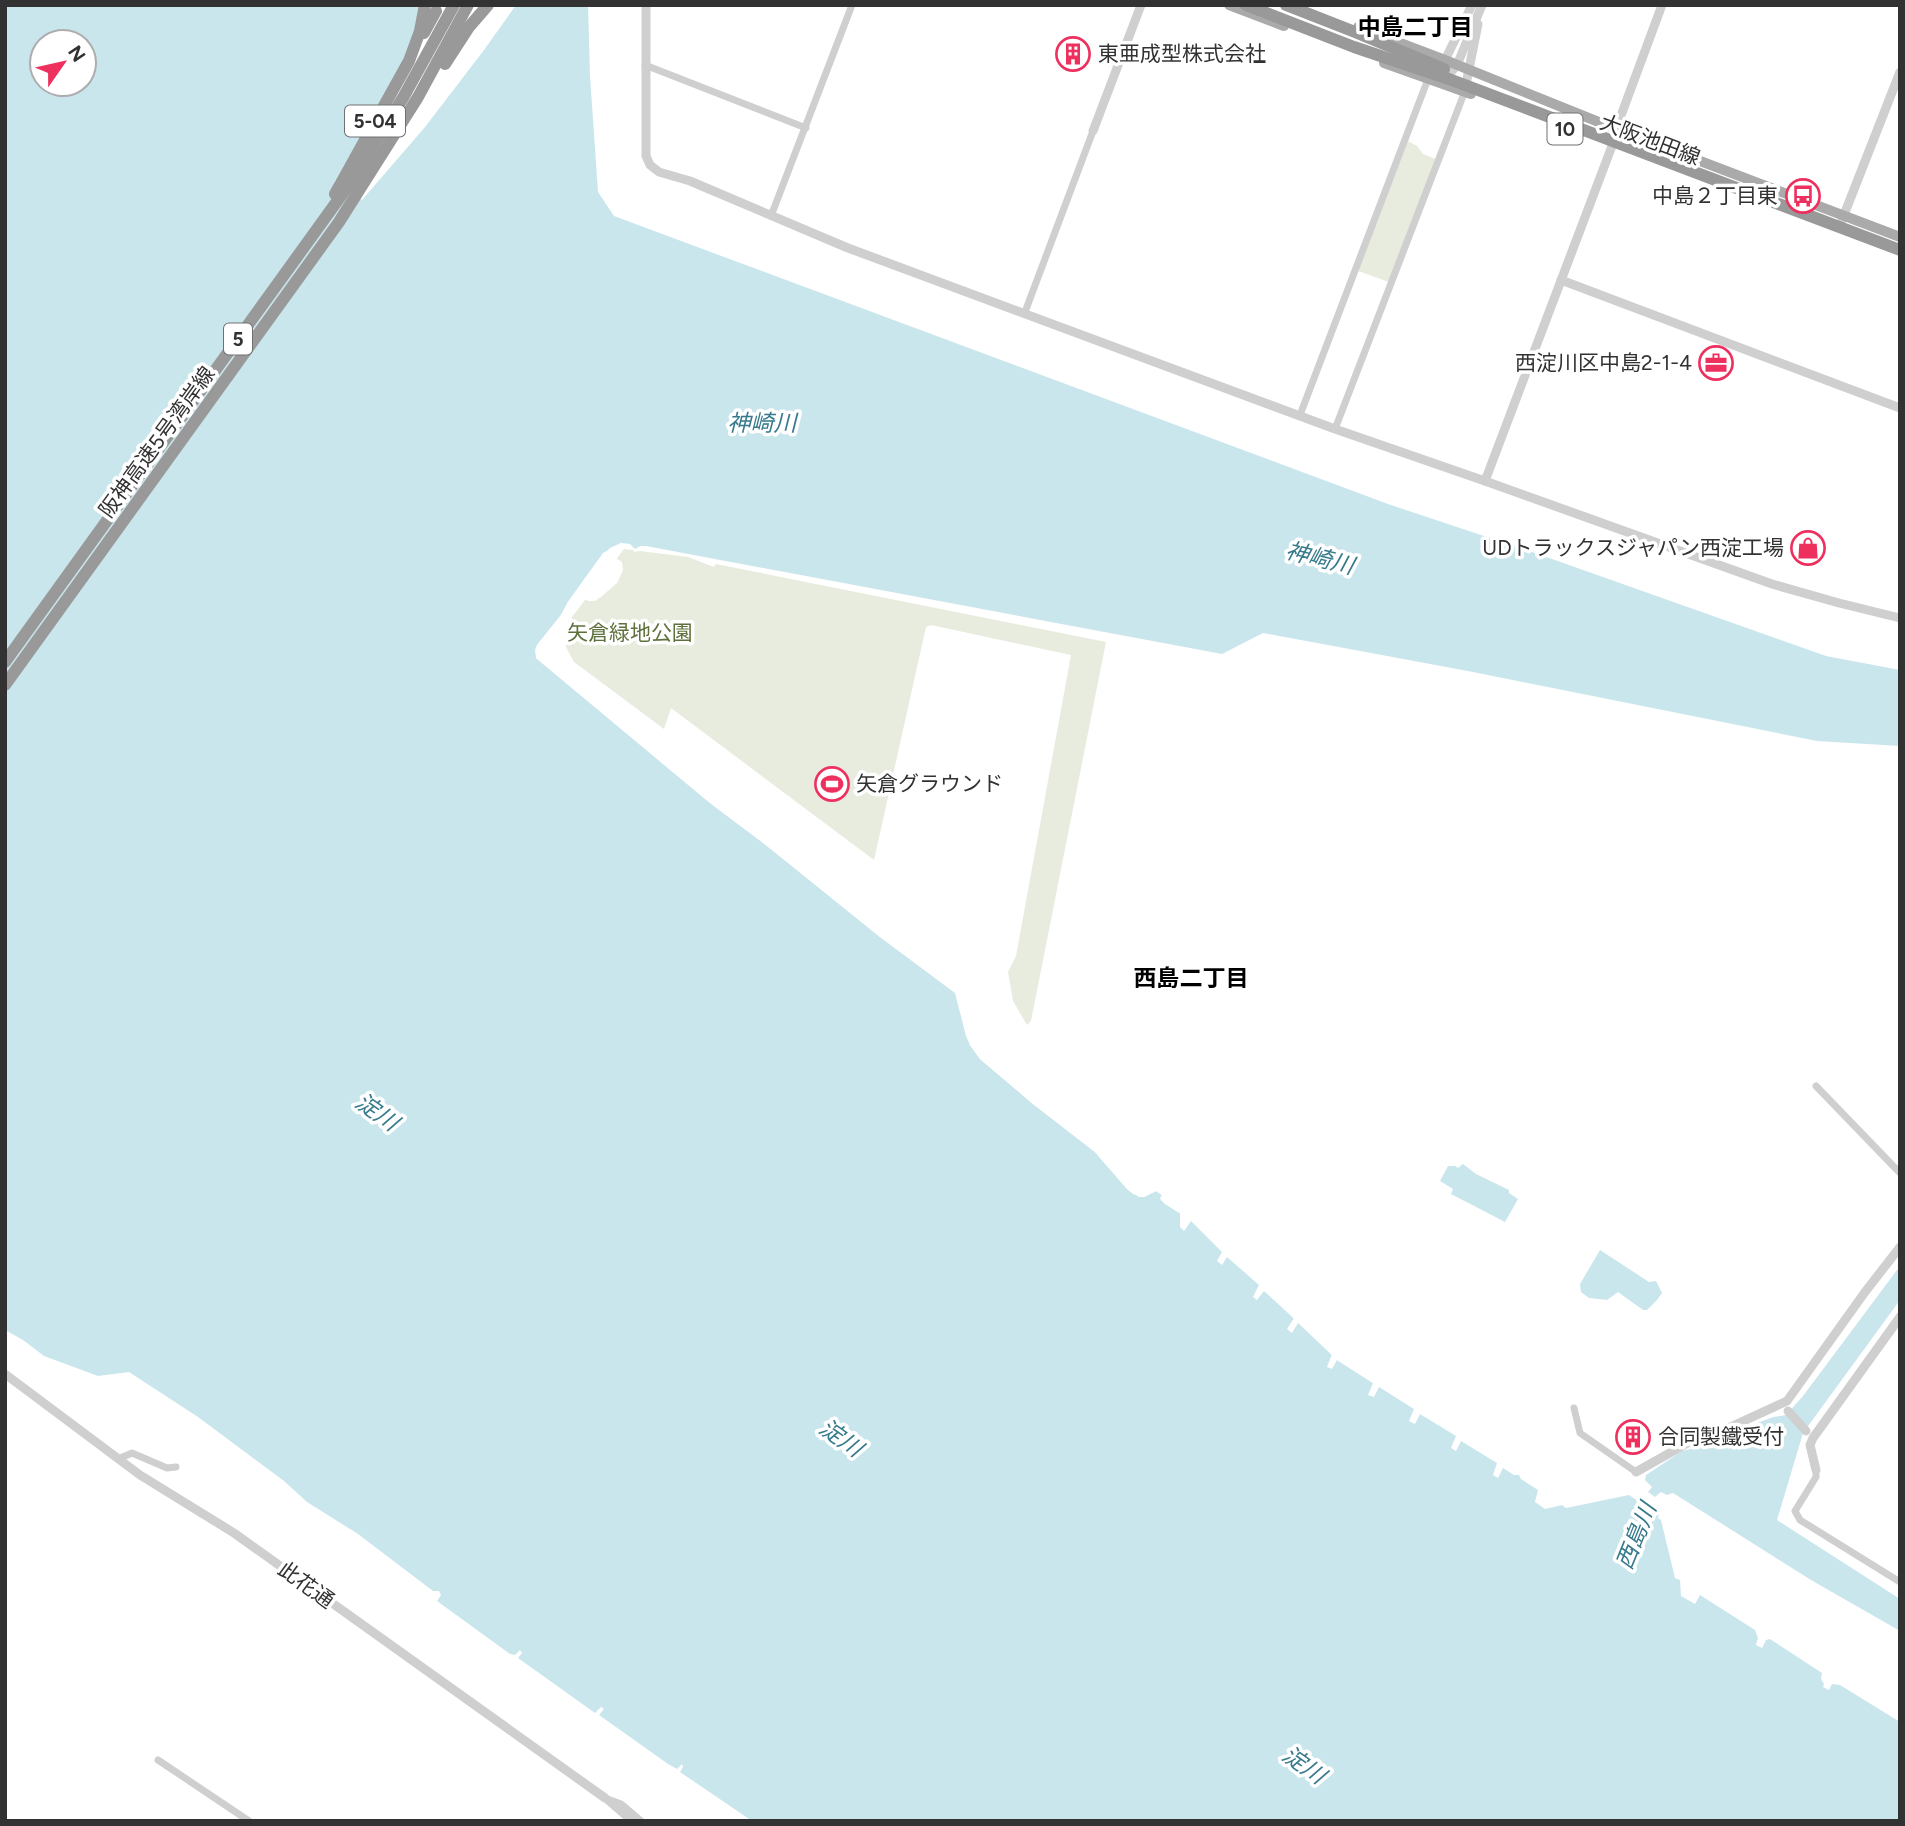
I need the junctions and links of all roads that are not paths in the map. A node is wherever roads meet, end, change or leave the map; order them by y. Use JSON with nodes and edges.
{"nodes":[{"id":1,"x":454,"y":5,"type":"edge"},
{"id":2,"x":468,"y":5,"type":"edge"},
{"id":3,"x":646,"y":5,"type":"edge"},
{"id":4,"x":852,"y":5,"type":"edge"},
{"id":5,"x":1141,"y":5,"type":"edge"},
{"id":6,"x":1229,"y":5,"type":"edge"},
{"id":7,"x":1246,"y":5,"type":"edge"},
{"id":8,"x":1264,"y":5,"type":"edge"},
{"id":9,"x":1286,"y":5,"type":"edge"},
{"id":10,"x":1297,"y":5,"type":"edge"},
{"id":11,"x":1472,"y":5,"type":"edge"},
{"id":12,"x":1482,"y":5,"type":"edge"},
{"id":13,"x":1662,"y":5,"type":"edge"},
{"id":14,"x":485,"y":7,"type":"edge"},
{"id":15,"x":430,"y":8,"type":"edge"},
{"id":16,"x":1286,"y":27,"type":"junction"},
{"id":17,"x":1445,"y":60,"type":"junction"},
{"id":18,"x":645,"y":65,"type":"junction"},
{"id":19,"x":1457,"y":65,"type":"junction"},
{"id":20,"x":1469,"y":70,"type":"junction"},
{"id":21,"x":1900,"y":72,"type":"edge"},
{"id":22,"x":1414,"y":74,"type":"junction"},
{"id":23,"x":1427,"y":79,"type":"junction"},
{"id":24,"x":1465,"y":91,"type":"junction"},
{"id":25,"x":418,"y":97,"type":"junction"},
{"id":26,"x":806,"y":128,"type":"junction"},
{"id":27,"x":1616,"y":129,"type":"junction"},
{"id":28,"x":1093,"y":131,"type":"joint"},
{"id":29,"x":1612,"y":146,"type":"junction"},
{"id":30,"x":771,"y":216,"type":"junction"},
{"id":31,"x":1844,"y":216,"type":"junction"},
{"id":32,"x":1838,"y":232,"type":"junction"},
{"id":33,"x":316,"y":233,"type":"junction"},
{"id":34,"x":1900,"y":237,"type":"edge"},
{"id":35,"x":1900,"y":243,"type":"edge"},
{"id":36,"x":1900,"y":253,"type":"edge"},
{"id":37,"x":1561,"y":280,"type":"junction"},
{"id":38,"x":1025,"y":312,"type":"junction"},
{"id":39,"x":1900,"y":408,"type":"edge"},
{"id":40,"x":1300,"y":415,"type":"junction"},
{"id":41,"x":1335,"y":429,"type":"junction"},
{"id":42,"x":1485,"y":481,"type":"junction"},
{"id":43,"x":1900,"y":618,"type":"edge"},
{"id":44,"x":5,"y":662,"type":"edge"},
{"id":45,"x":5,"y":685,"type":"edge"},
{"id":46,"x":1816,"y":1086,"type":"dead end"},
{"id":47,"x":1900,"y":1173,"type":"edge"},
{"id":48,"x":1900,"y":1247,"type":"edge"},
{"id":49,"x":1900,"y":1317,"type":"edge"},
{"id":50,"x":5,"y":1374,"type":"edge"},
{"id":51,"x":1785,"y":1407,"type":"junction"},
{"id":52,"x":1574,"y":1408,"type":"dead end"},
{"id":53,"x":1809,"y":1435,"type":"junction"},
{"id":54,"x":118,"y":1459,"type":"junction"},
{"id":55,"x":176,"y":1467,"type":"dead end"},
{"id":56,"x":1816,"y":1469,"type":"joint"},
{"id":57,"x":1636,"y":1472,"type":"joint"},
{"id":58,"x":1900,"y":1582,"type":"edge"},
{"id":59,"x":158,"y":1759,"type":"dead end"},
{"id":60,"x":605,"y":1798,"type":"junction"},
{"id":61,"x":249,"y":1821,"type":"edge"},
{"id":62,"x":631,"y":1821,"type":"edge"},
{"id":63,"x":641,"y":1821,"type":"edge"}],
"edges":[{"from":1,"to":33,"type":"highway","name":"阪神高速5号湾岸線","number":"5"},
{"from":2,"to":25,"type":"highway","name":"阪神高速5号湾岸線","number":"5"},
{"from":3,"to":18,"type":"street"},
{"from":4,"to":26,"type":"street"},
{"from":5,"to":28,"type":"street"},
{"from":6,"to":16,"type":"main road","name":"大阪池田線","number":"10"},
{"from":7,"to":36,"type":"highway","bridge":true},
{"from":8,"to":22,"type":"highway"},
{"from":9,"to":35,"type":"highway","bridge":true},
{"from":10,"to":16,"type":"street"},
{"from":10,"to":17,"type":"main road","name":"大阪池田線","number":"10"},
{"from":11,"to":17,"type":"street"},
{"from":12,"to":19,"type":"street"},
{"from":12,"to":20,"type":"street"},
{"from":13,"to":27,"type":"street"},
{"from":14,"to":25,"type":"highway"},
{"from":15,"to":33,"type":"highway","number":"5-04"},
{"from":16,"to":22,"type":"main road","name":"大阪池田線","number":"10"},
{"from":17,"to":19,"type":"main road","name":"大阪池田線","number":"10"},
{"from":17,"to":23,"type":"street"},
{"from":18,"to":26,"type":"street"},
{"from":18,"to":30,"type":"street"},
{"from":19,"to":20,"type":"main road","name":"大阪池田線","number":"10"},
{"from":19,"to":23,"type":"street"},
{"from":20,"to":24,"type":"street"},
{"from":20,"to":27,"type":"main road","name":"大阪池田線","number":"10"},
{"from":21,"to":31,"type":"street"},
{"from":22,"to":23,"type":"main road","name":"大阪池田線","number":"10"},
{"from":23,"to":24,"type":"main road","name":"大阪池田線","number":"10"},
{"from":23,"to":40,"type":"street"},
{"from":24,"to":29,"type":"main road","name":"大阪池田線","number":"10"},
{"from":24,"to":41,"type":"street"},
{"from":25,"to":45,"type":"highway","name":"阪神高速5号湾岸線","number":"5"},
{"from":26,"to":30,"type":"street"},
{"from":27,"to":29,"type":"street"},
{"from":27,"to":31,"type":"main road","name":"大阪池田線","number":"10"},
{"from":28,"to":38,"type":"street"},
{"from":29,"to":32,"type":"main road","name":"大阪池田線","number":"10"},
{"from":29,"to":37,"type":"street"},
{"from":30,"to":38,"type":"street"},
{"from":31,"to":32,"type":"street"},
{"from":31,"to":34,"type":"main road","name":"大阪池田線","number":"10"},
{"from":32,"to":36,"type":"main road","name":"大阪池田線","number":"10"},
{"from":33,"to":44,"type":"highway","name":"阪神高速5号湾岸線","number":"5"},
{"from":37,"to":39,"type":"street"},
{"from":37,"to":42,"type":"street"},
{"from":38,"to":40,"type":"street"},
{"from":40,"to":41,"type":"street"},
{"from":41,"to":42,"type":"street"},
{"from":42,"to":43,"type":"street"},
{"from":46,"to":47,"type":"street"},
{"from":48,"to":51,"type":"street"},
{"from":49,"to":53,"type":"street"},
{"from":50,"to":54,"type":"street","name":"此花通"},
{"from":51,"to":53,"type":"street"},
{"from":51,"to":57,"type":"street"},
{"from":52,"to":57,"type":"street"},
{"from":53,"to":56,"type":"street"},
{"from":54,"to":55,"type":"street"},
{"from":54,"to":60,"type":"street","name":"此花通"},
{"from":56,"to":58,"type":"street"},
{"from":59,"to":61,"type":"street"},
{"from":60,"to":62,"type":"street","name":"此花通"},
{"from":60,"to":63,"type":"street","name":"此花通"}]}
